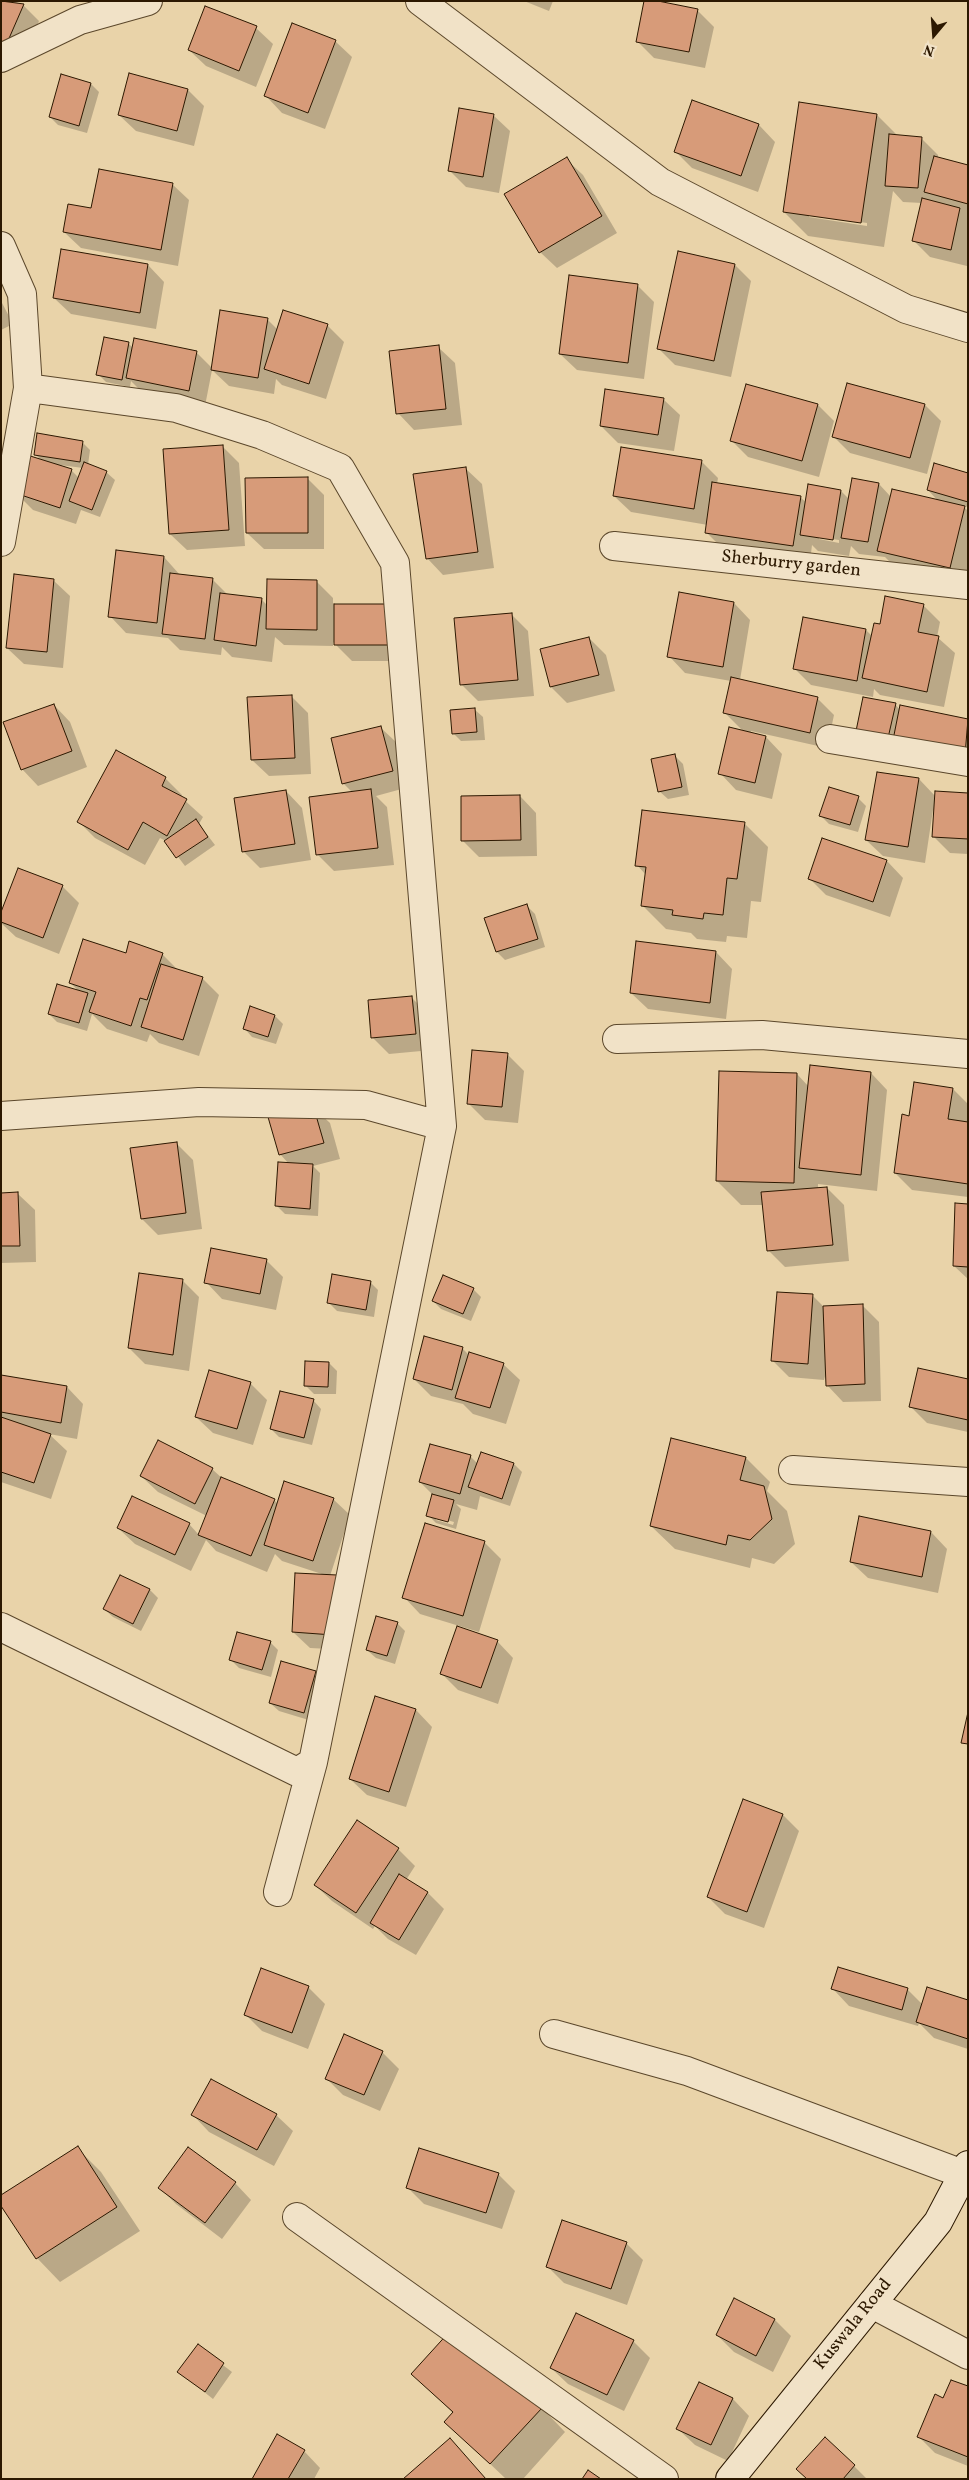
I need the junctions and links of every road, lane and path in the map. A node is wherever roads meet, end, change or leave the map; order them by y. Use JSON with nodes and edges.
{"nodes":[{"id":1,"x":148,"y":1,"type":"edge"},
{"id":2,"x":420,"y":1,"type":"edge"},
{"id":3,"x":1,"y":58,"type":"edge"},
{"id":4,"x":1,"y":246,"type":"edge"},
{"id":5,"x":968,"y":328,"type":"edge"},
{"id":6,"x":28,"y":388,"type":"junction"},
{"id":7,"x":1,"y":542,"type":"edge"},
{"id":8,"x":614,"y":546,"type":"dead end"},
{"id":9,"x":968,"y":585,"type":"edge"},
{"id":10,"x":830,"y":739,"type":"dead end"},
{"id":11,"x":968,"y":762,"type":"edge"},
{"id":12,"x":617,"y":1039,"type":"dead end"},
{"id":13,"x":968,"y":1054,"type":"edge"},
{"id":14,"x":1,"y":1116,"type":"edge"},
{"id":15,"x":442,"y":1126,"type":"junction"},
{"id":16,"x":794,"y":1470,"type":"dead end"},
{"id":17,"x":968,"y":1482,"type":"edge"},
{"id":18,"x":1,"y":1626,"type":"edge"},
{"id":19,"x":313,"y":1762,"type":"junction"},
{"id":20,"x":278,"y":1892,"type":"dead end"},
{"id":21,"x":554,"y":2034,"type":"dead end"},
{"id":22,"x":966,"y":2169,"type":"edge"},
{"id":23,"x":297,"y":2217,"type":"dead end"},
{"id":24,"x":872,"y":2304,"type":"junction"},
{"id":25,"x":968,"y":2355,"type":"edge"},
{"id":26,"x":664,"y":2479,"type":"edge"},
{"id":27,"x":730,"y":2479,"type":"edge"}],
"edges":[{"from":1,"to":3,"type":"street"},
{"from":2,"to":5,"type":"street"},
{"from":4,"to":6,"type":"street"},
{"from":6,"to":7,"type":"street"},
{"from":6,"to":15,"type":"street"},
{"from":8,"to":9,"type":"street","name":"Sherburry garden"},
{"from":10,"to":11,"type":"street"},
{"from":12,"to":13,"type":"street"},
{"from":14,"to":15,"type":"street"},
{"from":15,"to":19,"type":"street"},
{"from":16,"to":17,"type":"street"},
{"from":18,"to":19,"type":"street"},
{"from":19,"to":20,"type":"street"},
{"from":21,"to":22,"type":"street"},
{"from":22,"to":24,"type":"street","name":"Kuswala Road"},
{"from":23,"to":26,"type":"street"},
{"from":24,"to":25,"type":"street"},
{"from":24,"to":27,"type":"street","name":"Kuswala Road"}]}
